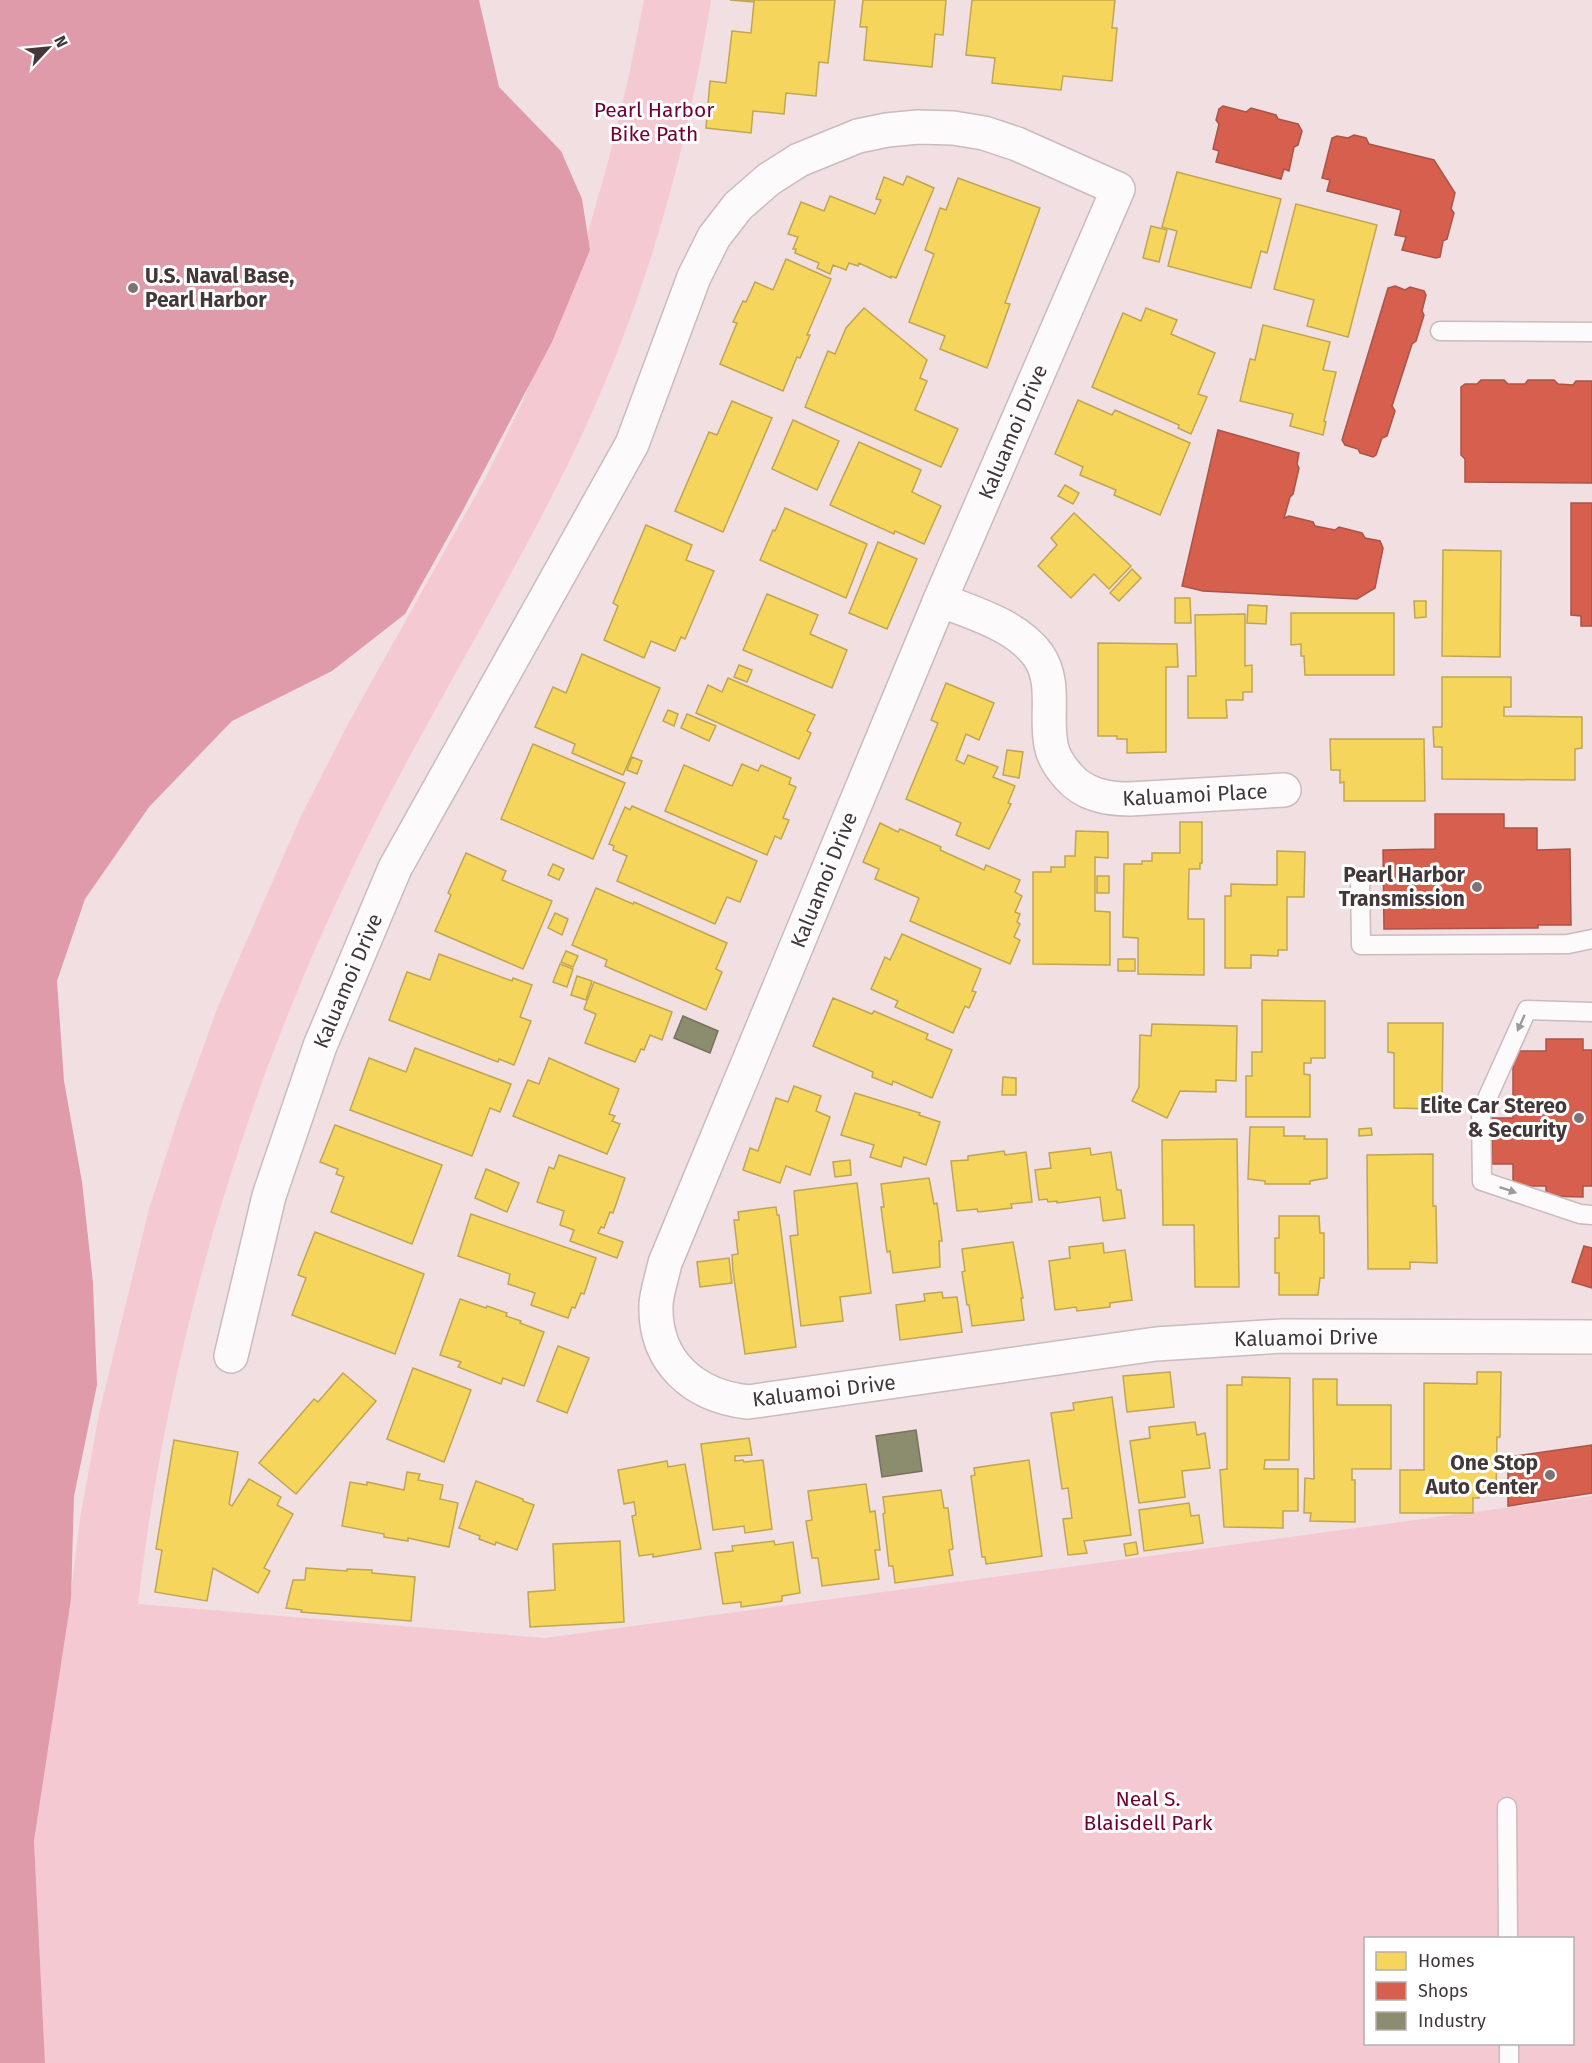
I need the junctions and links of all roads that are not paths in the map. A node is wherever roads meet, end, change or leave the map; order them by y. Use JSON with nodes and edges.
{"nodes":[{"id":1,"x":1440,"y":331,"type":"dead end"},
{"id":2,"x":1592,"y":332,"type":"edge"},
{"id":3,"x":940,"y":600,"type":"junction"},
{"id":4,"x":1284,"y":790,"type":"dead end"},
{"id":5,"x":1360,"y":877,"type":"dead end"},
{"id":6,"x":1592,"y":939,"type":"edge"},
{"id":7,"x":1592,"y":1012,"type":"edge"},
{"id":8,"x":1592,"y":1215,"type":"edge"},
{"id":9,"x":1592,"y":1337,"type":"edge"},
{"id":10,"x":231,"y":1356,"type":"dead end"},
{"id":11,"x":1507,"y":1807,"type":"dead end"},
{"id":12,"x":1508,"y":1937,"type":"edge"},
{"id":13,"x":1509,"y":2045,"type":"edge"},
{"id":14,"x":1509,"y":2063,"type":"edge"}],
"edges":[{"from":1,"to":2,"type":"lane"},
{"from":3,"to":4,"type":"street","name":"Kaluamoi Place"},
{"from":3,"to":9,"type":"street","name":"Kaluamoi Drive"},
{"from":3,"to":10,"type":"street","name":"Kaluamoi Drive"},
{"from":5,"to":6,"type":"lane"},
{"from":7,"to":8,"type":"lane","one_way":true},
{"from":11,"to":12,"type":"lane"},
{"from":13,"to":14,"type":"lane"}]}
